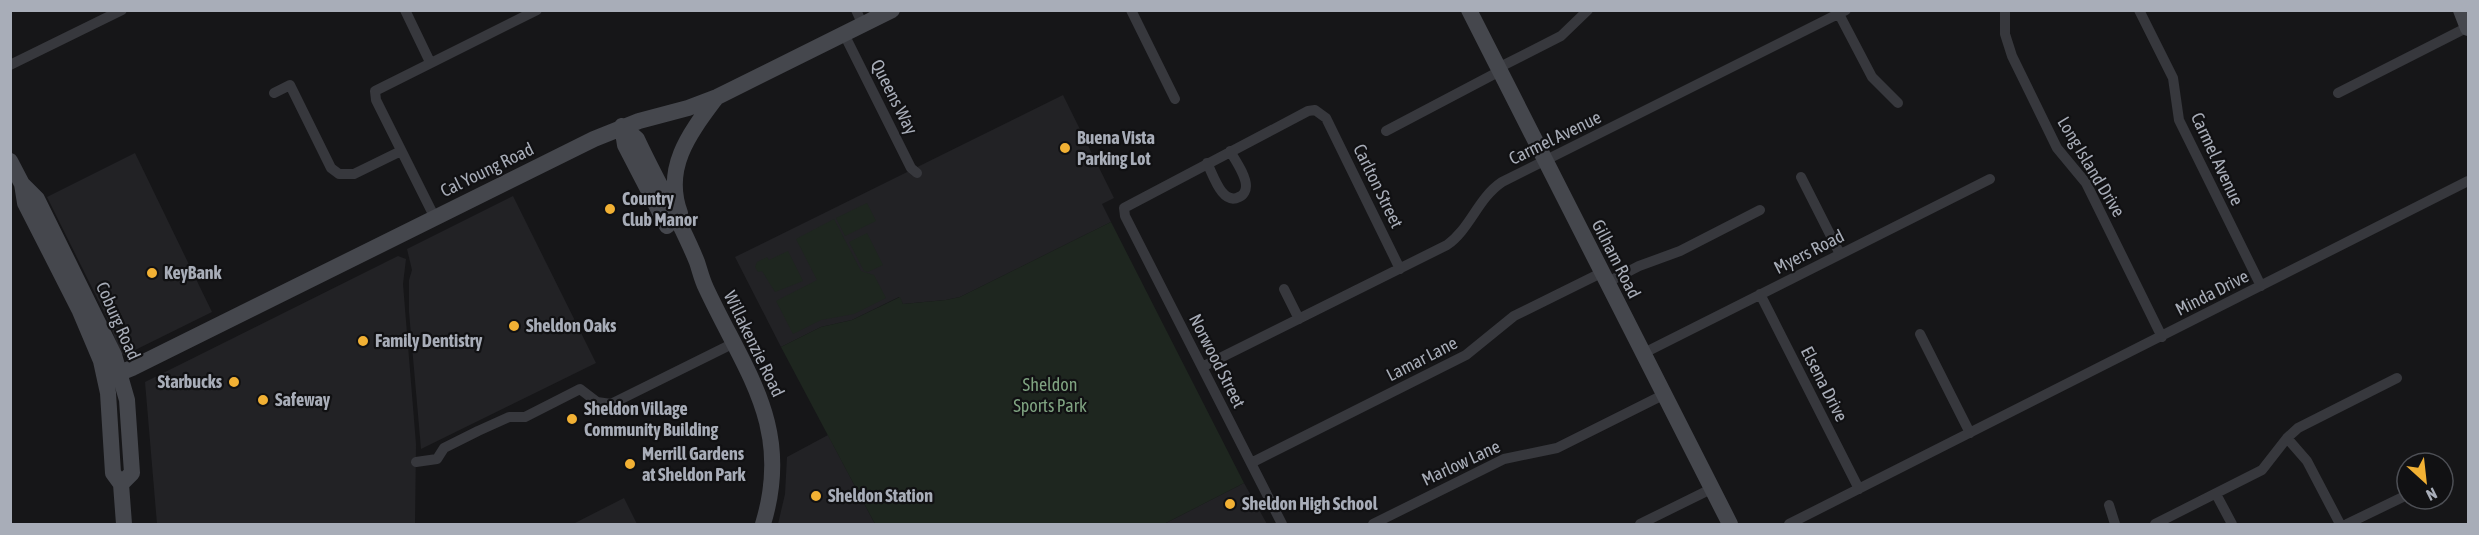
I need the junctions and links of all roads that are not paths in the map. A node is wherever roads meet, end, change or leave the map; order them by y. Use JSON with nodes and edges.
{"nodes":[{"id":1,"x":122,"y":10,"type":"edge"},
{"id":2,"x":405,"y":10,"type":"edge"},
{"id":3,"x":537,"y":10,"type":"edge"},
{"id":4,"x":891,"y":10,"type":"edge"},
{"id":5,"x":1131,"y":10,"type":"edge"},
{"id":6,"x":1469,"y":10,"type":"edge"},
{"id":7,"x":1588,"y":10,"type":"edge"},
{"id":8,"x":2005,"y":10,"type":"edge"},
{"id":9,"x":2139,"y":10,"type":"edge"},
{"id":10,"x":2461,"y":10,"type":"edge"},
{"id":11,"x":1843,"y":12,"type":"edge"},
{"id":12,"x":859,"y":18,"type":"edge"},
{"id":13,"x":2468,"y":28,"type":"edge"},
{"id":14,"x":844,"y":34,"type":"junction"},
{"id":15,"x":430,"y":62,"type":"junction"},
{"id":16,"x":10,"y":65,"type":"edge"},
{"id":17,"x":1499,"y":70,"type":"junction"},
{"id":18,"x":274,"y":93,"type":"dead end"},
{"id":19,"x":2338,"y":93,"type":"dead end"},
{"id":20,"x":717,"y":97,"type":"junction"},
{"id":21,"x":1175,"y":99,"type":"dead end"},
{"id":22,"x":1898,"y":103,"type":"dead end"},
{"id":23,"x":622,"y":126,"type":"junction"},
{"id":24,"x":1386,"y":131,"type":"dead end"},
{"id":25,"x":401,"y":151,"type":"junction"},
{"id":26,"x":1230,"y":151,"type":"junction"},
{"id":27,"x":10,"y":160,"type":"edge"},
{"id":28,"x":1545,"y":162,"type":"junction"},
{"id":29,"x":1207,"y":163,"type":"junction"},
{"id":30,"x":917,"y":173,"type":"dead end"},
{"id":31,"x":1801,"y":177,"type":"dead end"},
{"id":32,"x":1990,"y":179,"type":"dead end"},
{"id":33,"x":2469,"y":181,"type":"edge"},
{"id":34,"x":16,"y":187,"type":"edge"},
{"id":35,"x":1760,"y":210,"type":"dead end"},
{"id":36,"x":435,"y":218,"type":"junction"},
{"id":37,"x":1840,"y":254,"type":"junction"},
{"id":38,"x":697,"y":261,"type":"junction"},
{"id":39,"x":1400,"y":269,"type":"junction"},
{"id":40,"x":1603,"y":278,"type":"junction"},
{"id":41,"x":705,"y":286,"type":"junction"},
{"id":42,"x":2261,"y":286,"type":"junction"},
{"id":43,"x":1284,"y":289,"type":"dead end"},
{"id":44,"x":1760,"y":294,"type":"junction"},
{"id":45,"x":1299,"y":319,"type":"junction"},
{"id":46,"x":1920,"y":334,"type":"dead end"},
{"id":47,"x":2162,"y":337,"type":"junction"},
{"id":48,"x":734,"y":343,"type":"junction"},
{"id":49,"x":1642,"y":354,"type":"junction"},
{"id":50,"x":1202,"y":367,"type":"junction"},
{"id":51,"x":113,"y":376,"type":"junction"},
{"id":52,"x":2397,"y":378,"type":"dead end"},
{"id":53,"x":1663,"y":395,"type":"junction"},
{"id":54,"x":1970,"y":433,"type":"junction"},
{"id":55,"x":2286,"y":438,"type":"junction"},
{"id":56,"x":416,"y":462,"type":"dead end"},
{"id":57,"x":1251,"y":463,"type":"junction"},
{"id":58,"x":1711,"y":489,"type":"junction"},
{"id":59,"x":1859,"y":489,"type":"junction"},
{"id":60,"x":2216,"y":494,"type":"junction"},
{"id":61,"x":2395,"y":501,"type":"edge"},
{"id":62,"x":2109,"y":505,"type":"dead end"},
{"id":63,"x":124,"y":525,"type":"edge"},
{"id":64,"x":764,"y":525,"type":"edge"},
{"id":65,"x":1282,"y":525,"type":"edge"},
{"id":66,"x":1373,"y":525,"type":"edge"},
{"id":67,"x":1640,"y":525,"type":"edge"},
{"id":68,"x":1730,"y":525,"type":"edge"},
{"id":69,"x":1789,"y":525,"type":"edge"},
{"id":70,"x":2115,"y":525,"type":"edge"},
{"id":71,"x":2155,"y":525,"type":"edge"},
{"id":72,"x":2232,"y":525,"type":"edge"},
{"id":73,"x":2340,"y":525,"type":"edge"},
{"id":74,"x":2348,"y":525,"type":"edge"}],
"edges":[{"from":1,"to":16,"type":"street"},
{"from":2,"to":15,"type":"street"},
{"from":3,"to":15,"type":"street"},
{"from":4,"to":12,"type":"street","name":"Cal Young Road"},
{"from":5,"to":21,"type":"street"},
{"from":6,"to":17,"type":"street","name":"Gilham Road"},
{"from":7,"to":17,"type":"street"},
{"from":8,"to":47,"type":"street","name":"Long Island Drive"},
{"from":9,"to":42,"type":"street","name":"Carmel Avenue"},
{"from":10,"to":13,"type":"street"},
{"from":11,"to":22,"type":"street"},
{"from":11,"to":28,"type":"street","name":"Carmel Avenue"},
{"from":12,"to":14,"type":"street","name":"Cal Young Road"},
{"from":13,"to":19,"type":"street"},
{"from":14,"to":20,"type":"street","name":"Cal Young Road"},
{"from":14,"to":30,"type":"street","name":"Queens Way"},
{"from":15,"to":25,"type":"street"},
{"from":17,"to":24,"type":"street"},
{"from":17,"to":28,"type":"street","name":"Gilham Road"},
{"from":18,"to":25,"type":"street"},
{"from":20,"to":23,"type":"street","name":"Cal Young Road"},
{"from":20,"to":38,"type":"street"},
{"from":23,"to":36,"type":"street","name":"Cal Young Road"},
{"from":23,"to":38,"type":"street","name":"Willakenzie Road"},
{"from":23,"to":41,"type":"street","name":"Willakenzie Road"},
{"from":25,"to":36,"type":"street"},
{"from":26,"to":29,"type":"street"},
{"from":26,"to":29,"type":"street"},
{"from":26,"to":39,"type":"street","name":"Carlton Street"},
{"from":27,"to":34,"type":"street","name":"Coburg Road"},
{"from":28,"to":39,"type":"street","name":"Carmel Avenue"},
{"from":28,"to":40,"type":"street","name":"Gilham Road"},
{"from":29,"to":50,"type":"street","name":"Norwood Street"},
{"from":31,"to":37,"type":"street"},
{"from":32,"to":37,"type":"street","name":"Myers Road"},
{"from":33,"to":42,"type":"street","name":"Minda Drive"},
{"from":34,"to":51,"type":"street","name":"Coburg Road"},
{"from":35,"to":40,"type":"street","name":"Lamar Lane"},
{"from":36,"to":51,"type":"street","name":"Cal Young Road"},
{"from":37,"to":44,"type":"street","name":"Myers Road"},
{"from":38,"to":41,"type":"street","name":"Willakenzie Road"},
{"from":39,"to":45,"type":"street","name":"Carmel Avenue"},
{"from":40,"to":49,"type":"street","name":"Gilham Road"},
{"from":40,"to":57,"type":"street","name":"Lamar Lane"},
{"from":41,"to":48,"type":"street","name":"Willakenzie Road"},
{"from":42,"to":47,"type":"street","name":"Minda Drive"},
{"from":43,"to":45,"type":"street"},
{"from":44,"to":49,"type":"street","name":"Myers Road"},
{"from":44,"to":59,"type":"street","name":"Elsena Drive"},
{"from":45,"to":50,"type":"street","name":"Carmel Avenue"},
{"from":46,"to":54,"type":"street"},
{"from":47,"to":54,"type":"street","name":"Minda Drive"},
{"from":48,"to":56,"type":"street"},
{"from":48,"to":64,"type":"street","name":"Willakenzie Road"},
{"from":49,"to":53,"type":"street","name":"Gilham Road"},
{"from":50,"to":57,"type":"street","name":"Norwood Street"},
{"from":51,"to":63,"type":"street","name":"Coburg Road"},
{"from":52,"to":55,"type":"street"},
{"from":53,"to":58,"type":"street","name":"Gilham Road"},
{"from":53,"to":66,"type":"street","name":"Marlow Lane"},
{"from":54,"to":59,"type":"street","name":"Minda Drive"},
{"from":55,"to":60,"type":"street"},
{"from":55,"to":73,"type":"street"},
{"from":57,"to":65,"type":"street","name":"Norwood Street"},
{"from":58,"to":67,"type":"street"},
{"from":58,"to":68,"type":"street","name":"Gilham Road"},
{"from":59,"to":69,"type":"street","name":"Minda Drive"},
{"from":60,"to":71,"type":"street"},
{"from":60,"to":72,"type":"street"},
{"from":61,"to":74,"type":"street"},
{"from":62,"to":70,"type":"street"}]}
